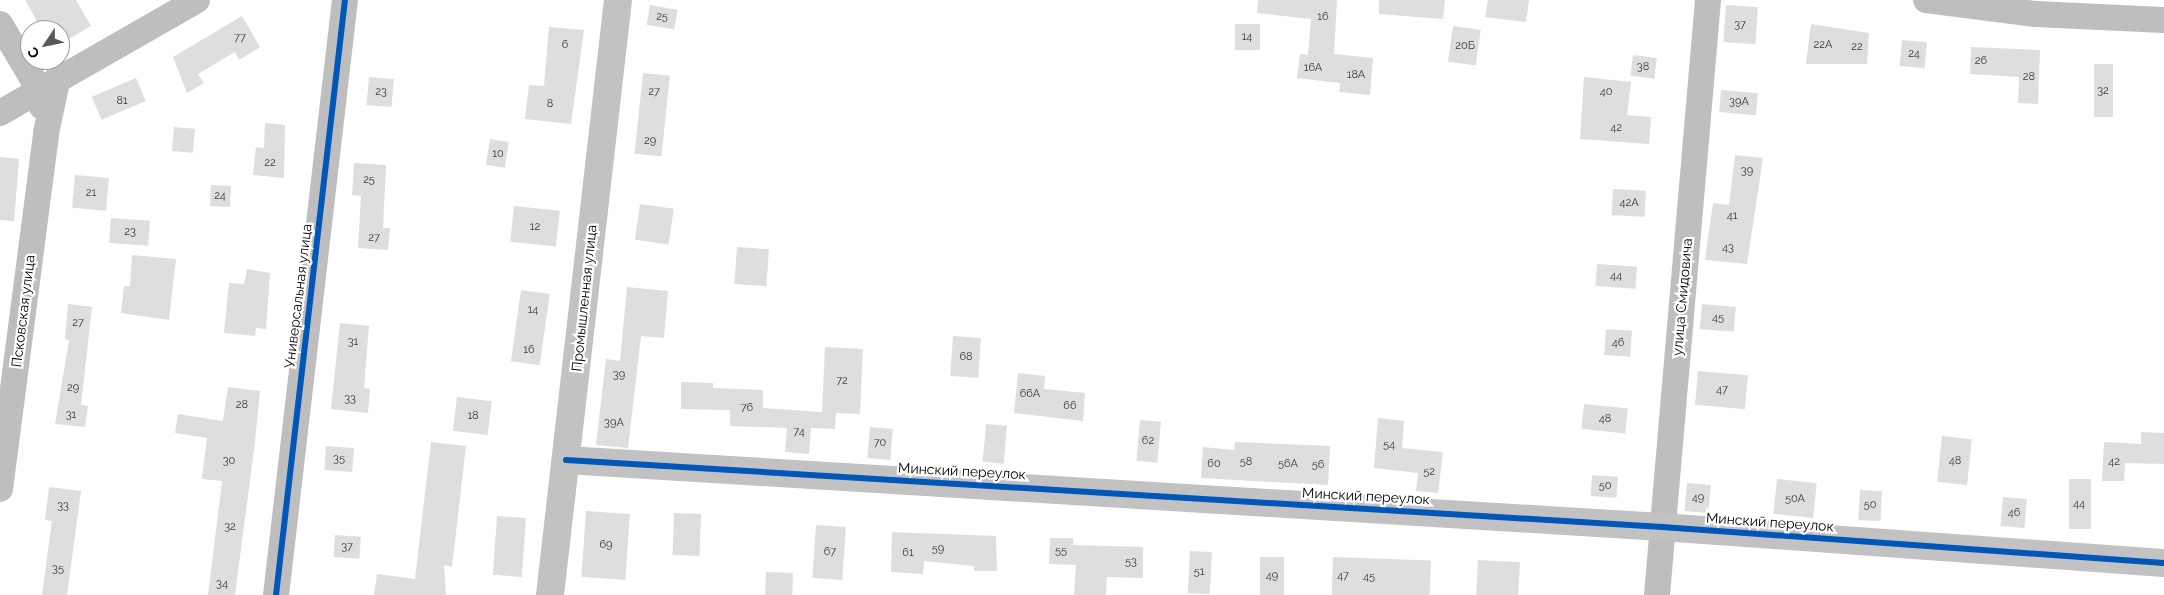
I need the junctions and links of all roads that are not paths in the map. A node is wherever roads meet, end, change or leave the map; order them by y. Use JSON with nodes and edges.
{"nodes":[{"id":1,"x":197,"y":0,"type":"edge"},
{"id":2,"x":345,"y":0,"type":"edge"},
{"id":3,"x":618,"y":0,"type":"edge"},
{"id":4,"x":1708,"y":0,"type":"edge"},
{"id":5,"x":1926,"y":0,"type":"edge"},
{"id":6,"x":2164,"y":20,"type":"edge"},
{"id":7,"x":0,"y":24,"type":"edge"},
{"id":8,"x":49,"y":84,"type":"junction"},
{"id":9,"x":0,"y":113,"type":"edge"},
{"id":10,"x":566,"y":460,"type":"junction"},
{"id":11,"x":1,"y":478,"type":"edge"},
{"id":12,"x":1662,"y":527,"type":"junction"},
{"id":13,"x":2164,"y":563,"type":"edge"},
{"id":14,"x":276,"y":595,"type":"edge"},
{"id":15,"x":550,"y":595,"type":"edge"},
{"id":16,"x":1657,"y":595,"type":"edge"}],
"edges":[{"from":1,"to":8,"type":"street"},
{"from":2,"to":14,"type":"street","name":"Универсальная улица"},
{"from":3,"to":10,"type":"street","name":"Промышленная улица"},
{"from":4,"to":12,"type":"street","name":"улица Смидовича"},
{"from":5,"to":6,"type":"street"},
{"from":7,"to":8,"type":"street","name":"Псковская улица"},
{"from":8,"to":9,"type":"street"},
{"from":8,"to":11,"type":"street","name":"Псковская улица"},
{"from":10,"to":12,"type":"street","name":"Минский переулок"},
{"from":10,"to":15,"type":"street","name":"Промышленная улица"},
{"from":12,"to":13,"type":"street","name":"Минский переулок"},
{"from":12,"to":16,"type":"street","name":"улица Смидовича"}]}
